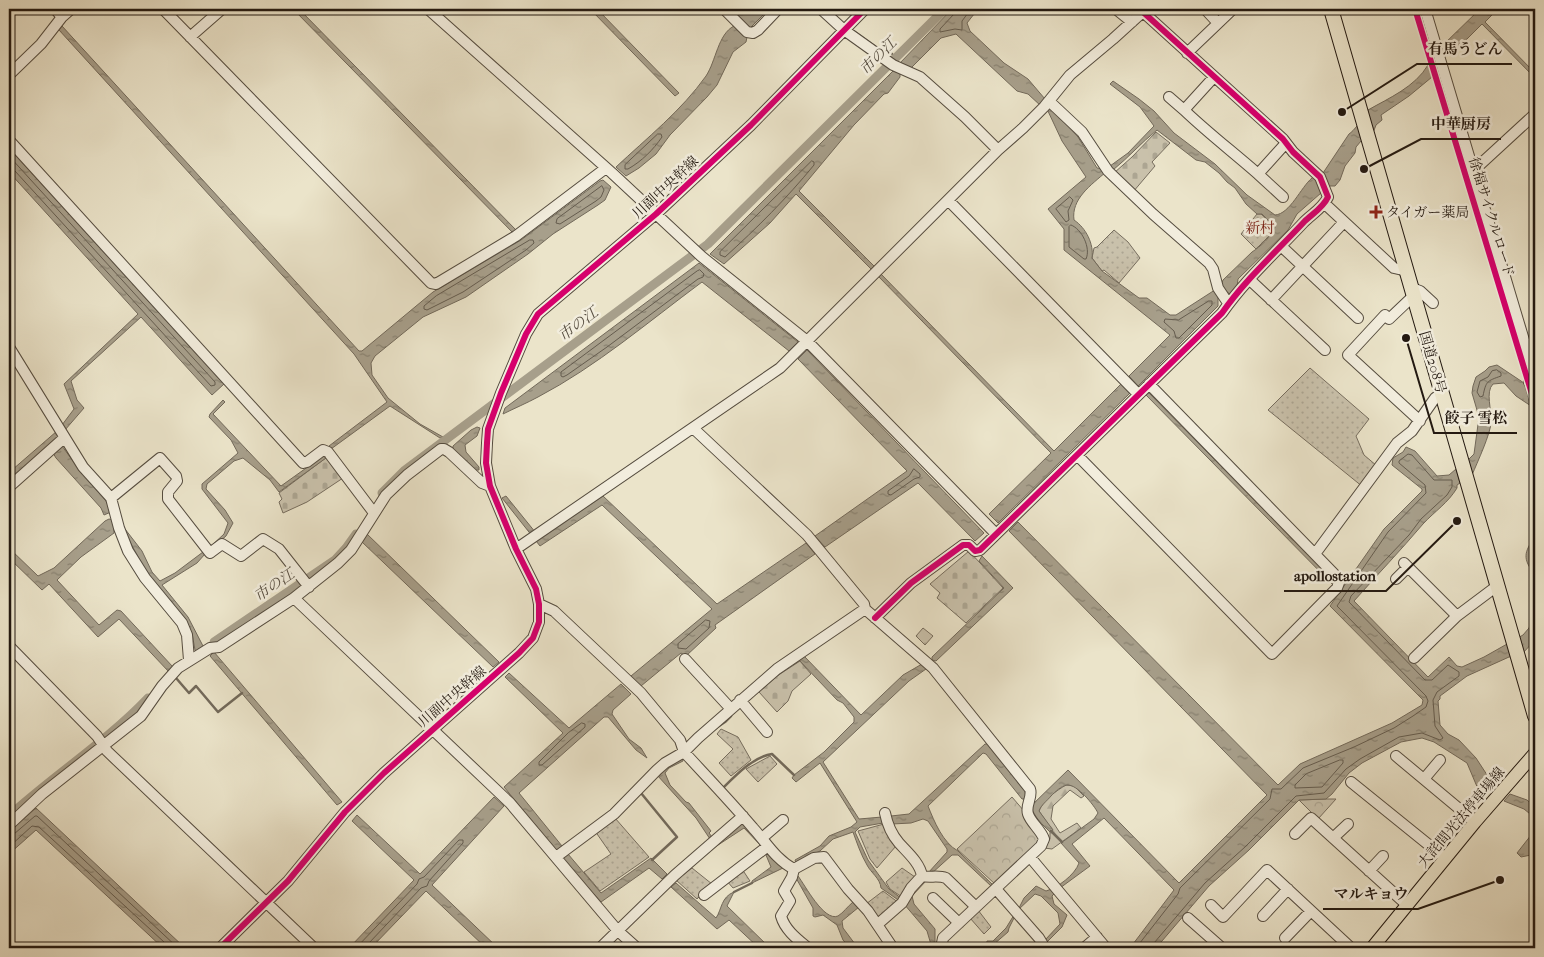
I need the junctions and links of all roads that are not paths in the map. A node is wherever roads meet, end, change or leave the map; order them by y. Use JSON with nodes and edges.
{"nodes":[{"id":1,"x":71,"y":9,"type":"edge"},
{"id":2,"x":164,"y":9,"type":"edge"},
{"id":3,"x":222,"y":9,"type":"edge"},
{"id":4,"x":428,"y":9,"type":"edge"},
{"id":5,"x":724,"y":9,"type":"edge"},
{"id":6,"x":778,"y":9,"type":"edge"},
{"id":7,"x":821,"y":9,"type":"edge"},
{"id":8,"x":865,"y":9,"type":"edge"},
{"id":9,"x":1116,"y":9,"type":"edge"},
{"id":10,"x":1205,"y":9,"type":"edge"},
{"id":11,"x":1233,"y":9,"type":"edge"},
{"id":12,"x":1331,"y":9,"type":"edge"},
{"id":13,"x":1425,"y":9,"type":"edge"},
{"id":14,"x":1144,"y":10,"type":"edge"},
{"id":15,"x":58,"y":13,"type":"edge"},
{"id":16,"x":1132,"y":22,"type":"junction"},
{"id":17,"x":1218,"y":23,"type":"junction"},
{"id":18,"x":844,"y":30,"type":"junction"},
{"id":19,"x":190,"y":37,"type":"junction"},
{"id":20,"x":1187,"y":53,"type":"junction"},
{"id":21,"x":9,"y":75,"type":"edge"},
{"id":22,"x":1214,"y":77,"type":"junction"},
{"id":23,"x":1170,"y":97,"type":"dead end"},
{"id":24,"x":1047,"y":103,"type":"junction"},
{"id":25,"x":1184,"y":110,"type":"junction"},
{"id":26,"x":1535,"y":114,"type":"edge"},
{"id":27,"x":9,"y":140,"type":"edge"},
{"id":28,"x":1286,"y":143,"type":"junction"},
{"id":29,"x":998,"y":150,"type":"junction"},
{"id":30,"x":606,"y":168,"type":"junction"},
{"id":31,"x":1474,"y":171,"type":"junction"},
{"id":32,"x":1258,"y":174,"type":"junction"},
{"id":33,"x":1283,"y":197,"type":"dead end"},
{"id":34,"x":948,"y":200,"type":"junction"},
{"id":35,"x":1324,"y":204,"type":"junction"},
{"id":36,"x":656,"y":214,"type":"junction"},
{"id":37,"x":1344,"y":222,"type":"junction"},
{"id":38,"x":1281,"y":246,"type":"junction"},
{"id":39,"x":1302,"y":266,"type":"junction"},
{"id":40,"x":1407,"y":271,"type":"junction"},
{"id":41,"x":1250,"y":280,"type":"junction"},
{"id":42,"x":1414,"y":293,"type":"junction"},
{"id":43,"x":1270,"y":300,"type":"junction"},
{"id":44,"x":1228,"y":303,"type":"junction"},
{"id":45,"x":1433,"y":303,"type":"dead end"},
{"id":46,"x":1358,"y":318,"type":"dead end"},
{"id":47,"x":807,"y":341,"type":"junction"},
{"id":48,"x":1326,"y":350,"type":"dead end"},
{"id":49,"x":10,"y":352,"type":"edge"},
{"id":50,"x":1533,"y":382,"type":"edge"},
{"id":51,"x":1149,"y":384,"type":"junction"},
{"id":52,"x":1442,"y":393,"type":"junction"},
{"id":53,"x":1138,"y":394,"type":"junction"},
{"id":54,"x":1420,"y":420,"type":"junction"},
{"id":55,"x":693,"y":428,"type":"junction"},
{"id":56,"x":64,"y":438,"type":"junction"},
{"id":57,"x":1077,"y":455,"type":"junction"},
{"id":58,"x":490,"y":486,"type":"junction"},
{"id":59,"x":9,"y":487,"type":"edge"},
{"id":60,"x":111,"y":498,"type":"junction"},
{"id":61,"x":371,"y":510,"type":"junction"},
{"id":62,"x":996,"y":534,"type":"junction"},
{"id":63,"x":516,"y":549,"type":"junction"},
{"id":64,"x":1315,"y":554,"type":"junction"},
{"id":65,"x":1396,"y":579,"type":"dead end"},
{"id":66,"x":1497,"y":586,"type":"junction"},
{"id":67,"x":309,"y":587,"type":"junction"},
{"id":68,"x":294,"y":598,"type":"junction"},
{"id":69,"x":539,"y":604,"type":"junction"},
{"id":70,"x":865,"y":609,"type":"junction"},
{"id":71,"x":1457,"y":616,"type":"junction"},
{"id":72,"x":875,"y":618,"type":"junction"},
{"id":73,"x":9,"y":646,"type":"edge"},
{"id":74,"x":1414,"y":658,"type":"dead end"},
{"id":75,"x":685,"y":659,"type":"dead end"},
{"id":76,"x":189,"y":660,"type":"junction"},
{"id":77,"x":740,"y":700,"type":"junction"},
{"id":78,"x":731,"y":709,"type":"junction"},
{"id":79,"x":1535,"y":716,"type":"edge"},
{"id":80,"x":433,"y":729,"type":"junction"},
{"id":81,"x":767,"y":732,"type":"dead end"},
{"id":82,"x":101,"y":740,"type":"junction"},
{"id":83,"x":684,"y":752,"type":"junction"},
{"id":84,"x":1535,"y":753,"type":"edge"},
{"id":85,"x":1396,"y":756,"type":"dead end"},
{"id":86,"x":1440,"y":760,"type":"dead end"},
{"id":87,"x":1424,"y":779,"type":"junction"},
{"id":88,"x":1352,"y":782,"type":"dead end"},
{"id":89,"x":885,"y":813,"type":"dead end"},
{"id":90,"x":743,"y":816,"type":"junction"},
{"id":91,"x":783,"y":820,"type":"dead end"},
{"id":92,"x":1475,"y":822,"type":"junction"},
{"id":93,"x":1348,"y":824,"type":"dead end"},
{"id":94,"x":9,"y":825,"type":"edge"},
{"id":95,"x":1295,"y":834,"type":"dead end"},
{"id":96,"x":1334,"y":838,"type":"junction"},
{"id":97,"x":764,"y":845,"type":"junction"},
{"id":98,"x":1383,"y":856,"type":"dead end"},
{"id":99,"x":1030,"y":857,"type":"junction"},
{"id":100,"x":556,"y":858,"type":"junction"},
{"id":101,"x":1445,"y":858,"type":"junction"},
{"id":102,"x":794,"y":869,"type":"junction"},
{"id":103,"x":1369,"y":871,"type":"junction"},
{"id":104,"x":922,"y":876,"type":"junction"},
{"id":105,"x":996,"y":889,"type":"junction"},
{"id":106,"x":1288,"y":889,"type":"junction"},
{"id":107,"x":704,"y":894,"type":"dead end"},
{"id":108,"x":933,"y":898,"type":"dead end"},
{"id":109,"x":266,"y":903,"type":"junction"},
{"id":110,"x":1211,"y":905,"type":"dead end"},
{"id":111,"x":1407,"y":905,"type":"junction"},
{"id":112,"x":976,"y":907,"type":"junction"},
{"id":113,"x":1311,"y":911,"type":"junction"},
{"id":114,"x":1263,"y":916,"type":"dead end"},
{"id":115,"x":1188,"y":918,"type":"dead end"},
{"id":116,"x":959,"y":922,"type":"junction"},
{"id":117,"x":878,"y":924,"type":"junction"},
{"id":118,"x":618,"y":931,"type":"junction"},
{"id":119,"x":1097,"y":937,"type":"junction"},
{"id":120,"x":1286,"y":938,"type":"dead end"},
{"id":121,"x":220,"y":948,"type":"edge"},
{"id":122,"x":314,"y":948,"type":"edge"},
{"id":123,"x":600,"y":948,"type":"edge"},
{"id":124,"x":637,"y":948,"type":"edge"},
{"id":125,"x":808,"y":948,"type":"edge"},
{"id":126,"x":893,"y":948,"type":"edge"},
{"id":127,"x":941,"y":948,"type":"edge"},
{"id":128,"x":1044,"y":948,"type":"edge"},
{"id":129,"x":1084,"y":948,"type":"edge"},
{"id":130,"x":1106,"y":948,"type":"edge"},
{"id":131,"x":1222,"y":948,"type":"edge"},
{"id":132,"x":1351,"y":948,"type":"edge"},
{"id":133,"x":1372,"y":948,"type":"edge"}],
"edges":[{"from":1,"to":15,"type":"street"},
{"from":2,"to":19,"type":"street"},
{"from":3,"to":19,"type":"street"},
{"from":4,"to":30,"type":"street"},
{"from":5,"to":6,"type":"street"},
{"from":7,"to":18,"type":"street"},
{"from":8,"to":18,"type":"street","name":"川副中央幹線"},
{"from":9,"to":16,"type":"street"},
{"from":10,"to":17,"type":"street"},
{"from":11,"to":17,"type":"street"},
{"from":12,"to":40,"type":"highway","name":"国道208号"},
{"from":13,"to":31,"type":"street"},
{"from":14,"to":16,"type":"street"},
{"from":14,"to":20,"type":"street"},
{"from":15,"to":21,"type":"street"},
{"from":16,"to":24,"type":"street"},
{"from":17,"to":20,"type":"street"},
{"from":18,"to":29,"type":"street"},
{"from":18,"to":36,"type":"street","name":"川副中央幹線"},
{"from":19,"to":30,"type":"street"},
{"from":20,"to":22,"type":"street"},
{"from":22,"to":25,"type":"street"},
{"from":22,"to":28,"type":"street"},
{"from":23,"to":25,"type":"street"},
{"from":24,"to":29,"type":"street"},
{"from":24,"to":44,"type":"street"},
{"from":25,"to":32,"type":"street"},
{"from":26,"to":31,"type":"street"},
{"from":27,"to":61,"type":"street"},
{"from":28,"to":32,"type":"street"},
{"from":28,"to":35,"type":"street"},
{"from":29,"to":34,"type":"street"},
{"from":30,"to":36,"type":"street"},
{"from":31,"to":50,"type":"street"},
{"from":32,"to":33,"type":"street"},
{"from":34,"to":47,"type":"street"},
{"from":34,"to":53,"type":"street"},
{"from":35,"to":37,"type":"street"},
{"from":35,"to":38,"type":"street"},
{"from":36,"to":47,"type":"street"},
{"from":36,"to":58,"type":"street","name":"川副中央幹線"},
{"from":37,"to":39,"type":"street"},
{"from":37,"to":40,"type":"street"},
{"from":38,"to":39,"type":"street"},
{"from":38,"to":41,"type":"street"},
{"from":39,"to":43,"type":"street"},
{"from":39,"to":46,"type":"street"},
{"from":40,"to":42,"type":"highway","name":"国道208号"},
{"from":41,"to":43,"type":"street"},
{"from":41,"to":44,"type":"street"},
{"from":42,"to":45,"type":"street"},
{"from":42,"to":52,"type":"highway","name":"国道208号"},
{"from":42,"to":54,"type":"street"},
{"from":43,"to":48,"type":"street"},
{"from":44,"to":51,"type":"street"},
{"from":47,"to":55,"type":"street"},
{"from":47,"to":62,"type":"street"},
{"from":49,"to":56,"type":"street"},
{"from":51,"to":53,"type":"street"},
{"from":51,"to":64,"type":"street"},
{"from":52,"to":54,"type":"street"},
{"from":52,"to":66,"type":"highway","name":"国道208号"},
{"from":53,"to":57,"type":"street"},
{"from":54,"to":64,"type":"street"},
{"from":55,"to":63,"type":"street"},
{"from":55,"to":70,"type":"street"},
{"from":56,"to":59,"type":"street"},
{"from":56,"to":60,"type":"street"},
{"from":57,"to":62,"type":"street"},
{"from":57,"to":64,"type":"street"},
{"from":58,"to":61,"type":"street"},
{"from":58,"to":63,"type":"street","name":"川副中央幹線"},
{"from":60,"to":67,"type":"street"},
{"from":60,"to":76,"type":"street"},
{"from":61,"to":67,"type":"street"},
{"from":62,"to":72,"type":"street"},
{"from":63,"to":69,"type":"street","name":"川副中央幹線"},
{"from":65,"to":71,"type":"street"},
{"from":66,"to":71,"type":"street"},
{"from":66,"to":79,"type":"highway","name":"国道208号"},
{"from":67,"to":68,"type":"street"},
{"from":68,"to":76,"type":"street"},
{"from":68,"to":80,"type":"street"},
{"from":69,"to":80,"type":"street","name":"川副中央幹線"},
{"from":69,"to":83,"type":"street"},
{"from":70,"to":72,"type":"street"},
{"from":70,"to":77,"type":"street"},
{"from":71,"to":74,"type":"street"},
{"from":72,"to":99,"type":"street"},
{"from":73,"to":82,"type":"street"},
{"from":75,"to":78,"type":"street"},
{"from":76,"to":82,"type":"street"},
{"from":77,"to":78,"type":"street"},
{"from":77,"to":81,"type":"street"},
{"from":78,"to":83,"type":"street"},
{"from":80,"to":100,"type":"street"},
{"from":80,"to":109,"type":"street","name":"川副中央幹線"},
{"from":82,"to":94,"type":"street"},
{"from":82,"to":109,"type":"street"},
{"from":83,"to":90,"type":"street"},
{"from":83,"to":100,"type":"street"},
{"from":84,"to":92,"type":"main road","name":"大詫間光法停車場線"},
{"from":85,"to":87,"type":"street"},
{"from":86,"to":87,"type":"street"},
{"from":87,"to":92,"type":"street"},
{"from":88,"to":101,"type":"street"},
{"from":89,"to":104,"type":"street"},
{"from":90,"to":97,"type":"street"},
{"from":90,"to":118,"type":"street"},
{"from":91,"to":97,"type":"street"},
{"from":92,"to":101,"type":"main road","name":"大詫間光法停車場線"},
{"from":93,"to":96,"type":"street"},
{"from":95,"to":96,"type":"street"},
{"from":96,"to":103,"type":"street"},
{"from":97,"to":102,"type":"street"},
{"from":97,"to":107,"type":"street"},
{"from":98,"to":103,"type":"street"},
{"from":99,"to":105,"type":"street"},
{"from":99,"to":119,"type":"street"},
{"from":100,"to":118,"type":"street"},
{"from":101,"to":111,"type":"main road","name":"大詫間光法停車場線"},
{"from":102,"to":117,"type":"street"},
{"from":102,"to":125,"type":"street"},
{"from":103,"to":111,"type":"street"},
{"from":104,"to":112,"type":"street"},
{"from":104,"to":117,"type":"street"},
{"from":105,"to":112,"type":"street"},
{"from":105,"to":128,"type":"street"},
{"from":106,"to":110,"type":"street"},
{"from":106,"to":113,"type":"street"},
{"from":106,"to":114,"type":"street"},
{"from":108,"to":116,"type":"street"},
{"from":109,"to":121,"type":"street","name":"川副中央幹線"},
{"from":109,"to":122,"type":"street"},
{"from":111,"to":133,"type":"main road","name":"大詫間光法停車場線"},
{"from":112,"to":116,"type":"street"},
{"from":113,"to":120,"type":"street"},
{"from":113,"to":132,"type":"street"},
{"from":115,"to":131,"type":"street"},
{"from":116,"to":127,"type":"street"},
{"from":117,"to":126,"type":"street"},
{"from":118,"to":123,"type":"street"},
{"from":118,"to":124,"type":"street"},
{"from":119,"to":129,"type":"street"},
{"from":119,"to":130,"type":"street"}]}
